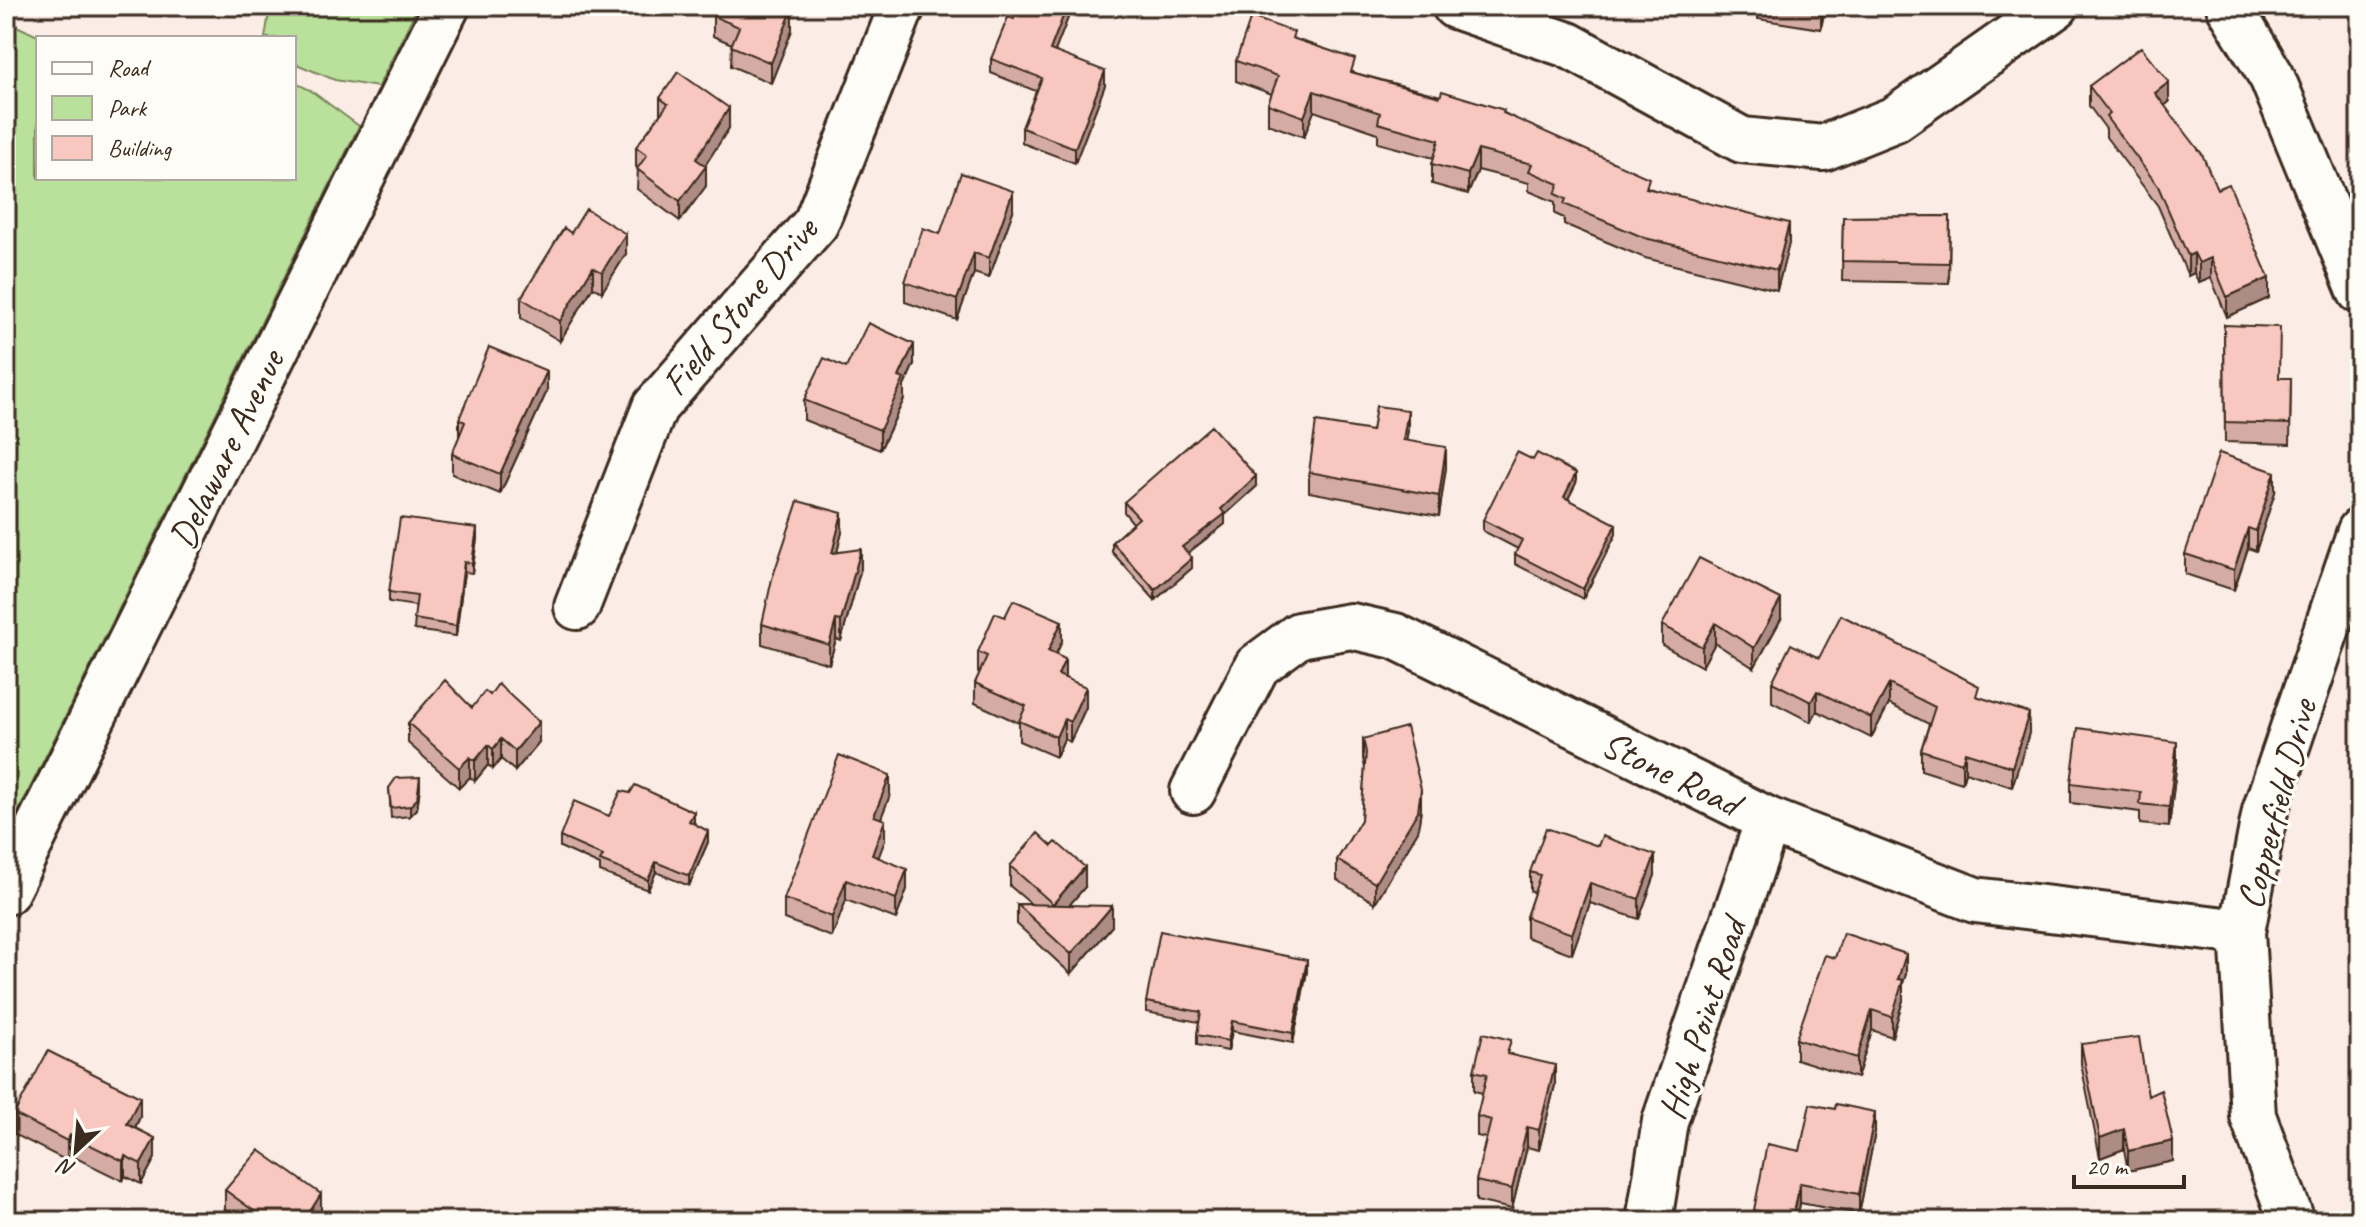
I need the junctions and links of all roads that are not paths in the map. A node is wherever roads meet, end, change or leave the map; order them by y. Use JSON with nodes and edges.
{"nodes":[{"id":1,"x":447,"y":6,"type":"edge"},
{"id":2,"x":902,"y":6,"type":"edge"},
{"id":3,"x":1455,"y":6,"type":"edge"},
{"id":4,"x":2056,"y":6,"type":"edge"},
{"id":5,"x":2229,"y":6,"type":"edge"},
{"id":6,"x":2360,"y":291,"type":"edge"},
{"id":7,"x":2360,"y":531,"type":"edge"},
{"id":8,"x":577,"y":607,"type":"dead end"},
{"id":9,"x":1193,"y":791,"type":"dead end"},
{"id":10,"x":1768,"y":820,"type":"junction"},
{"id":11,"x":6,"y":892,"type":"edge"},
{"id":12,"x":2242,"y":932,"type":"junction"},
{"id":13,"x":1649,"y":1221,"type":"edge"},
{"id":14,"x":2292,"y":1221,"type":"edge"}],
"edges":[{"from":1,"to":11,"type":"street","name":"Delaware Avenue"},
{"from":2,"to":8,"type":"street","name":"Field Stone Drive"},
{"from":3,"to":4,"type":"street"},
{"from":5,"to":6,"type":"street"},
{"from":7,"to":12,"type":"street","name":"Copperfield Drive"},
{"from":9,"to":10,"type":"street","name":"Stone Road"},
{"from":10,"to":12,"type":"street","name":"Stone Road"},
{"from":10,"to":13,"type":"street","name":"High Point Road"},
{"from":12,"to":14,"type":"street","name":"Copperfield Drive"}]}
